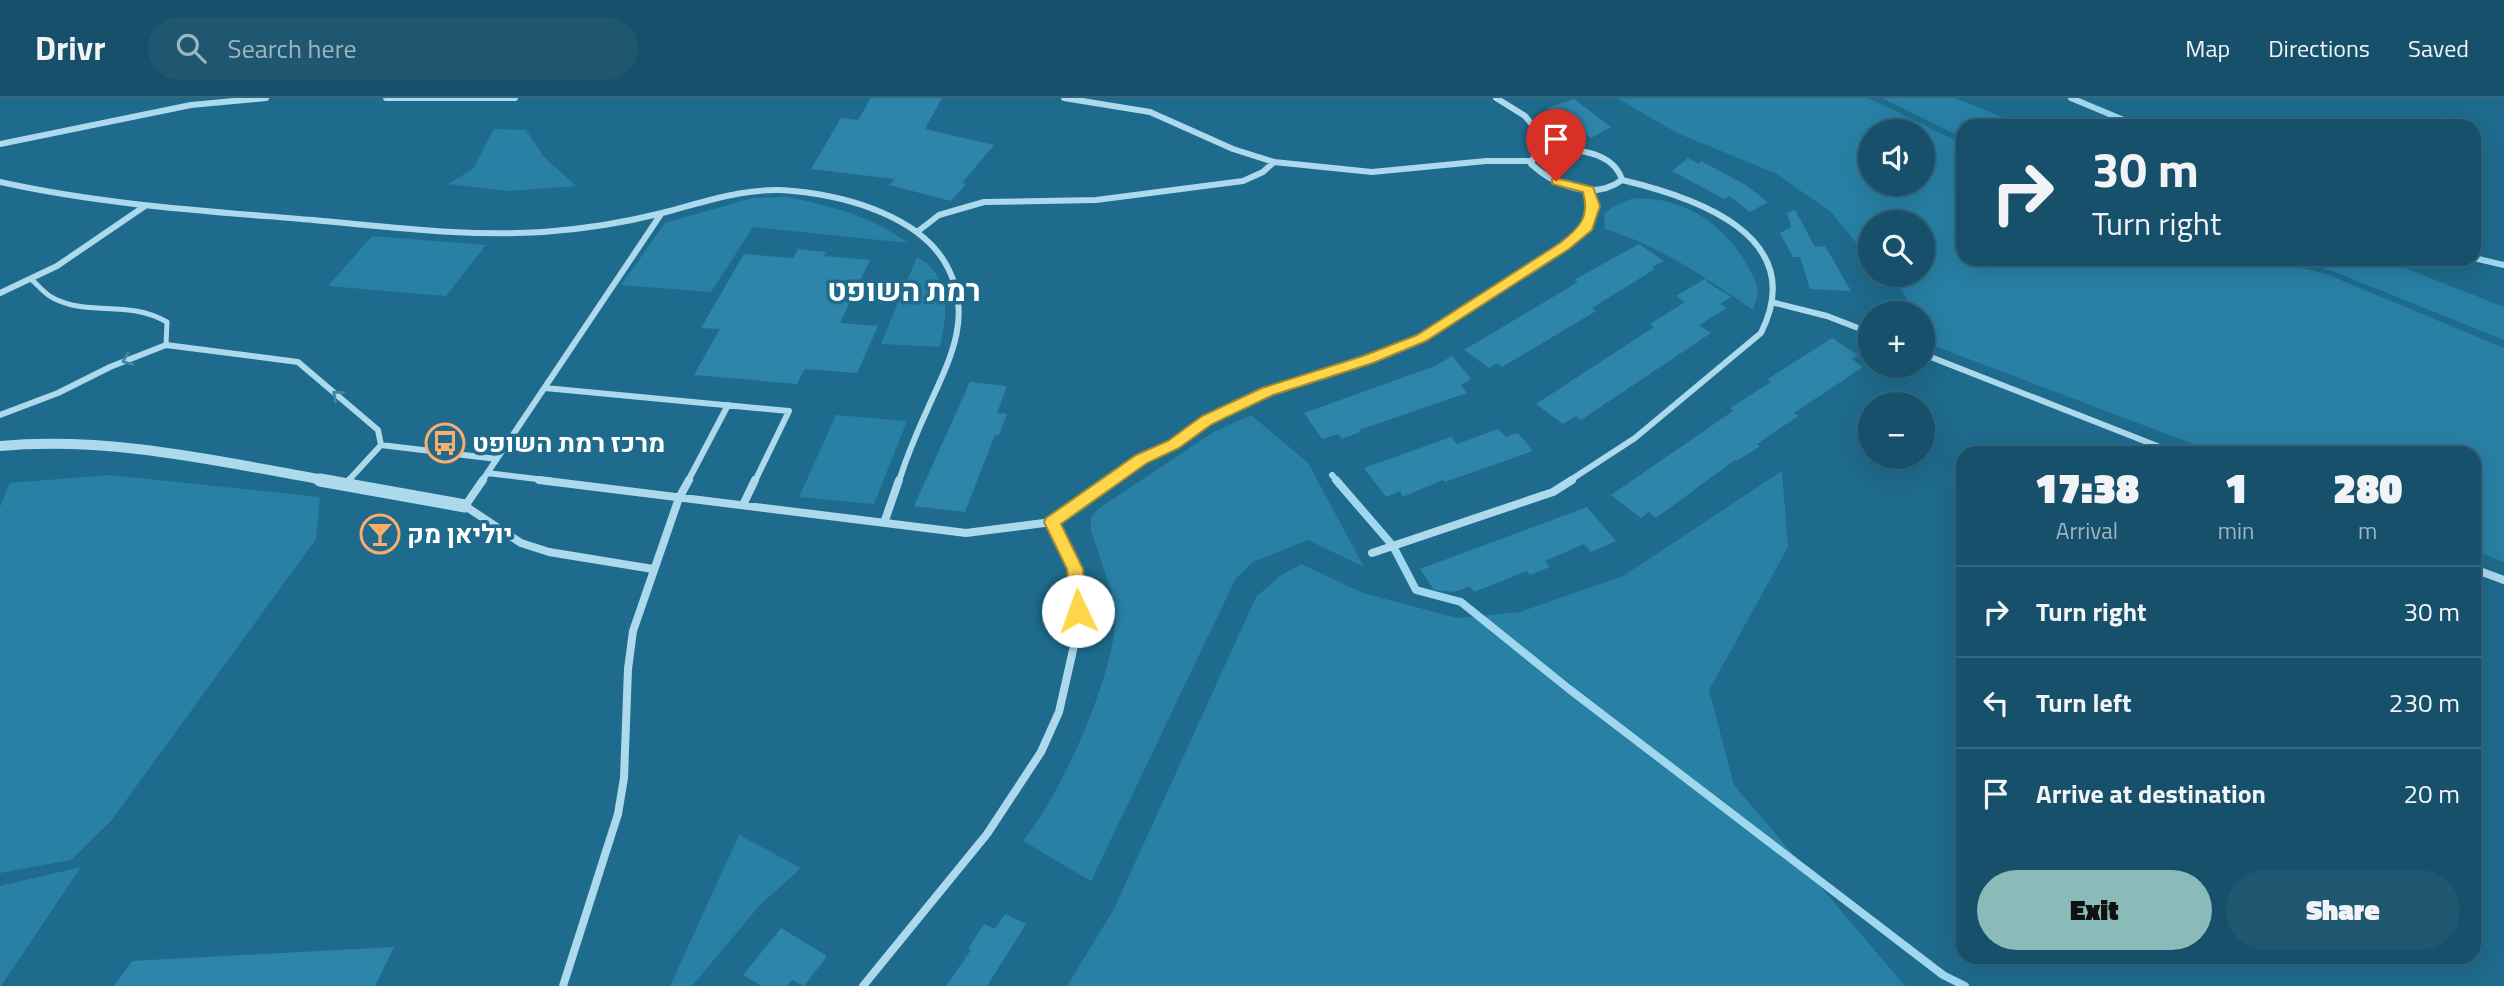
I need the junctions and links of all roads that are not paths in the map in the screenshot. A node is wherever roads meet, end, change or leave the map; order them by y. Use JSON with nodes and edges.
{"nodes":[{"id":1,"x":266,"y":98,"type":"edge"},
{"id":2,"x":386,"y":98,"type":"edge"},
{"id":3,"x":515,"y":98,"type":"edge"},
{"id":4,"x":1064,"y":98,"type":"edge"},
{"id":5,"x":1496,"y":98,"type":"edge"},
{"id":6,"x":0,"y":144,"type":"edge"},
{"id":7,"x":1551,"y":149,"type":"junction"},
{"id":8,"x":1530,"y":161,"type":"junction"},
{"id":9,"x":1274,"y":162,"type":"junction"},
{"id":10,"x":1622,"y":180,"type":"junction"},
{"id":11,"x":0,"y":182,"type":"edge"},
{"id":12,"x":1588,"y":190,"type":"junction"},
{"id":13,"x":145,"y":206,"type":"junction"},
{"id":14,"x":661,"y":214,"type":"junction"},
{"id":15,"x":917,"y":232,"type":"junction"},
{"id":16,"x":32,"y":279,"type":"junction"},
{"id":17,"x":0,"y":293,"type":"edge"},
{"id":18,"x":1774,"y":303,"type":"junction"},
{"id":19,"x":1858,"y":328,"type":"edge"},
{"id":20,"x":166,"y":345,"type":"junction"},
{"id":21,"x":1935,"y":359,"type":"edge"},
{"id":22,"x":545,"y":388,"type":"junction"},
{"id":23,"x":728,"y":405,"type":"junction"},
{"id":24,"x":0,"y":415,"type":"edge"},
{"id":25,"x":382,"y":445,"type":"junction"},
{"id":26,"x":0,"y":446,"type":"edge"},
{"id":27,"x":2157,"y":446,"type":"edge"},
{"id":28,"x":496,"y":459,"type":"junction"},
{"id":29,"x":487,"y":473,"type":"junction"},
{"id":30,"x":346,"y":484,"type":"junction"},
{"id":31,"x":679,"y":498,"type":"junction"},
{"id":32,"x":743,"y":505,"type":"junction"},
{"id":33,"x":465,"y":506,"type":"junction"},
{"id":34,"x":1052,"y":522,"type":"junction"},
{"id":35,"x":884,"y":523,"type":"junction"},
{"id":36,"x":1372,"y":553,"type":"dead end"},
{"id":37,"x":653,"y":569,"type":"junction"},
{"id":38,"x":2481,"y":572,"type":"edge"},
{"id":39,"x":2504,"y":580,"type":"edge"},
{"id":40,"x":563,"y":986,"type":"edge"},
{"id":41,"x":863,"y":986,"type":"edge"}],
"edges":[{"from":1,"to":6,"type":"street"},
{"from":2,"to":3,"type":"street"},
{"from":4,"to":9,"type":"street"},
{"from":5,"to":7,"type":"street"},
{"from":7,"to":8,"type":"street"},
{"from":7,"to":10,"type":"street"},
{"from":8,"to":9,"type":"street"},
{"from":8,"to":12,"type":"street"},
{"from":9,"to":15,"type":"street"},
{"from":10,"to":12,"type":"street"},
{"from":10,"to":18,"type":"street"},
{"from":11,"to":13,"type":"street"},
{"from":12,"to":34,"type":"street"},
{"from":13,"to":14,"type":"street"},
{"from":13,"to":16,"type":"street"},
{"from":14,"to":15,"type":"street"},
{"from":14,"to":22,"type":"street"},
{"from":15,"to":35,"type":"street"},
{"from":16,"to":17,"type":"street"},
{"from":16,"to":20,"type":"street"},
{"from":18,"to":19,"type":"street"},
{"from":18,"to":36,"type":"street"},
{"from":20,"to":24,"type":"street","one_way":true},
{"from":25,"to":20,"type":"street","one_way":true},
{"from":21,"to":27,"type":"street"},
{"from":22,"to":23,"type":"street"},
{"from":22,"to":28,"type":"street"},
{"from":23,"to":31,"type":"street"},
{"from":23,"to":32,"type":"street"},
{"from":25,"to":28,"type":"street"},
{"from":25,"to":30,"type":"street"},
{"from":26,"to":30,"type":"street"},
{"from":28,"to":29,"type":"street"},
{"from":29,"to":31,"type":"street"},
{"from":29,"to":33,"type":"street"},
{"from":30,"to":33,"type":"street"},
{"from":31,"to":32,"type":"street"},
{"from":31,"to":37,"type":"street"},
{"from":32,"to":35,"type":"street"},
{"from":33,"to":37,"type":"street"},
{"from":34,"to":35,"type":"street"},
{"from":34,"to":41,"type":"street"},
{"from":37,"to":40,"type":"street"},
{"from":38,"to":39,"type":"street"}]}
